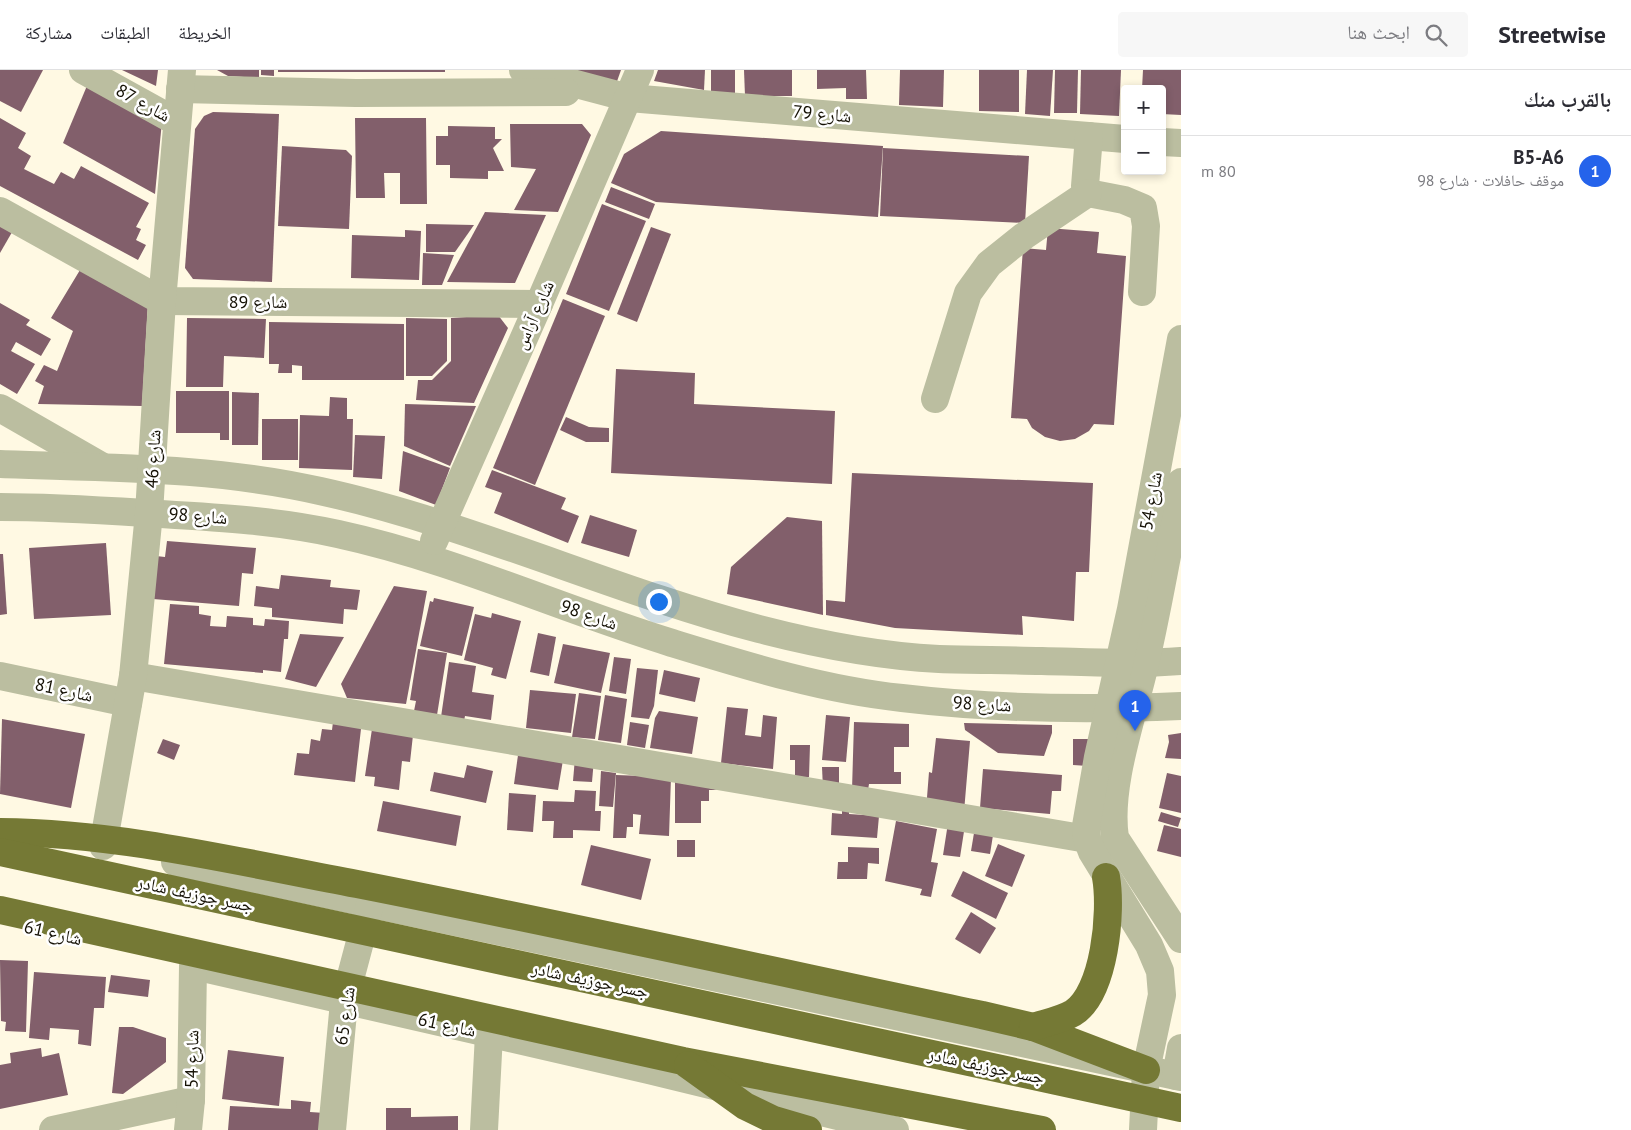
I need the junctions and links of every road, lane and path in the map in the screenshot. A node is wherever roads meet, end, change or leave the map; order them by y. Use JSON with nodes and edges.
{"nodes":[{"id":1,"x":83,"y":70,"type":"edge"},
{"id":2,"x":523,"y":70,"type":"edge"},
{"id":3,"x":640,"y":70,"type":"edge"},
{"id":4,"x":181,"y":80,"type":"edge"},
{"id":5,"x":601,"y":92,"type":"junction"},
{"id":6,"x":629,"y":98,"type":"junction"},
{"id":7,"x":177,"y":122,"type":"junction"},
{"id":8,"x":1089,"y":136,"type":"junction"},
{"id":9,"x":1121,"y":139,"type":"edge"},
{"id":10,"x":1166,"y":142,"type":"edge"},
{"id":11,"x":1181,"y":144,"type":"edge"},
{"id":12,"x":1088,"y":193,"type":"junction"},
{"id":13,"x":0,"y":211,"type":"edge"},
{"id":14,"x":1142,"y":292,"type":"dead end"},
{"id":15,"x":162,"y":301,"type":"junction"},
{"id":16,"x":539,"y":304,"type":"junction"},
{"id":17,"x":1181,"y":339,"type":"edge"},
{"id":18,"x":935,"y":399,"type":"dead end"},
{"id":19,"x":0,"y":408,"type":"edge"},
{"id":20,"x":0,"y":464,"type":"edge"},
{"id":21,"x":105,"y":468,"type":"junction"},
{"id":22,"x":152,"y":470,"type":"junction"},
{"id":23,"x":1181,"y":482,"type":"edge"},
{"id":24,"x":0,"y":506,"type":"edge"},
{"id":25,"x":149,"y":513,"type":"junction"},
{"id":26,"x":440,"y":524,"type":"junction"},
{"id":27,"x":1175,"y":546,"type":"edge"},
{"id":28,"x":427,"y":559,"type":"junction"},
{"id":29,"x":1181,"y":661,"type":"edge"},
{"id":30,"x":1132,"y":663,"type":"junction"},
{"id":31,"x":0,"y":676,"type":"edge"},
{"id":32,"x":133,"y":676,"type":"junction"},
{"id":33,"x":128,"y":703,"type":"junction"},
{"id":34,"x":1181,"y":706,"type":"edge"},
{"id":35,"x":1121,"y":708,"type":"junction"},
{"id":36,"x":0,"y":824,"type":"edge"},
{"id":37,"x":0,"y":832,"type":"edge"},
{"id":38,"x":1087,"y":839,"type":"junction"},
{"id":39,"x":102,"y":846,"type":"junction"},
{"id":40,"x":0,"y":852,"type":"edge"},
{"id":41,"x":1106,"y":877,"type":"junction"},
{"id":42,"x":370,"y":904,"type":"junction"},
{"id":43,"x":0,"y":910,"type":"edge"},
{"id":44,"x":0,"y":921,"type":"edge"},
{"id":45,"x":1181,"y":939,"type":"edge"},
{"id":46,"x":193,"y":966,"type":"junction"},
{"id":47,"x":344,"y":1002,"type":"junction"},
{"id":48,"x":1033,"y":1027,"type":"junction"},
{"id":49,"x":489,"y":1034,"type":"junction"},
{"id":50,"x":1181,"y":1048,"type":"edge"},
{"id":51,"x":683,"y":1061,"type":"junction"},
{"id":52,"x":1146,"y":1070,"type":"junction"},
{"id":53,"x":1178,"y":1077,"type":"edge"},
{"id":54,"x":191,"y":1100,"type":"junction"},
{"id":55,"x":1181,"y":1108,"type":"edge"},
{"id":56,"x":53,"y":1130,"type":"edge"},
{"id":57,"x":188,"y":1130,"type":"edge"},
{"id":58,"x":332,"y":1130,"type":"edge"},
{"id":59,"x":484,"y":1130,"type":"edge"},
{"id":60,"x":808,"y":1130,"type":"edge"},
{"id":61,"x":894,"y":1130,"type":"edge"},
{"id":62,"x":1042,"y":1130,"type":"edge"},
{"id":63,"x":1143,"y":1130,"type":"edge"}],
"edges":[{"from":1,"to":7,"type":"street","name":"شارع 87"},
{"from":2,"to":5,"type":"street","name":"شارع 79"},
{"from":3,"to":6,"type":"street","name":"شارع آراس"},
{"from":4,"to":5,"type":"street"},
{"from":4,"to":7,"type":"street","name":"شارع 46"},
{"from":5,"to":6,"type":"street","name":"شارع 79"},
{"from":6,"to":8,"type":"street","name":"شارع 79"},
{"from":6,"to":16,"type":"street","name":"شارع آراس"},
{"from":7,"to":15,"type":"street","name":"شارع 46"},
{"from":8,"to":9,"type":"street","name":"شارع 79"},
{"from":8,"to":12,"type":"street"},
{"from":10,"to":11,"type":"street"},
{"from":12,"to":14,"type":"street"},
{"from":12,"to":18,"type":"street"},
{"from":13,"to":15,"type":"street","name":"شارع 89"},
{"from":15,"to":16,"type":"street","name":"شارع 89"},
{"from":15,"to":22,"type":"street","name":"شارع 46"},
{"from":16,"to":26,"type":"street","name":"شارع آراس"},
{"from":17,"to":30,"type":"street","name":"شارع 54"},
{"from":19,"to":21,"type":"street"},
{"from":20,"to":21,"type":"street"},
{"from":21,"to":22,"type":"street"},
{"from":22,"to":25,"type":"street","name":"شارع 46"},
{"from":22,"to":26,"type":"street"},
{"from":23,"to":27,"type":"street","name":"شارع 54"},
{"from":24,"to":25,"type":"street","name":"شارع 98"},
{"from":25,"to":28,"type":"street","name":"شارع 98"},
{"from":25,"to":32,"type":"street","name":"شارع 46"},
{"from":26,"to":28,"type":"street","name":"شارع آراس"},
{"from":26,"to":30,"type":"street"},
{"from":27,"to":30,"type":"street","name":"شارع 54"},
{"from":28,"to":35,"type":"street","name":"شارع 98"},
{"from":29,"to":30,"type":"street"},
{"from":30,"to":35,"type":"street"},
{"from":31,"to":33,"type":"street","name":"شارع 81"},
{"from":32,"to":33,"type":"street","name":"شارع 46"},
{"from":32,"to":38,"type":"street"},
{"from":33,"to":39,"type":"street","name":"شارع 46"},
{"from":34,"to":35,"type":"street","name":"شارع 98"},
{"from":35,"to":38,"type":"street"},
{"from":35,"to":45,"type":"street"},
{"from":36,"to":39,"type":"street"},
{"from":37,"to":48,"type":"highway"},
{"from":38,"to":41,"type":"street"},
{"from":39,"to":42,"type":"street"},
{"from":40,"to":55,"type":"highway","name":"جسر جوزيف شادر"},
{"from":41,"to":48,"type":"highway"},
{"from":41,"to":52,"type":"street"},
{"from":42,"to":47,"type":"street","name":"شارع 65"},
{"from":42,"to":52,"type":"street"},
{"from":43,"to":51,"type":"highway"},
{"from":44,"to":46,"type":"street","name":"شارع 61"},
{"from":46,"to":47,"type":"street","name":"شارع 61"},
{"from":46,"to":54,"type":"street","name":"شارع 54"},
{"from":47,"to":49,"type":"street","name":"شارع 61"},
{"from":47,"to":58,"type":"street","name":"شارع 65"},
{"from":48,"to":52,"type":"highway"},
{"from":49,"to":59,"type":"street"},
{"from":49,"to":61,"type":"street","name":"شارع 61"},
{"from":50,"to":53,"type":"street"},
{"from":51,"to":60,"type":"highway"},
{"from":51,"to":62,"type":"highway"},
{"from":52,"to":53,"type":"street"},
{"from":52,"to":63,"type":"street"},
{"from":54,"to":56,"type":"street","name":"شارع 54"},
{"from":54,"to":57,"type":"street"}]}
